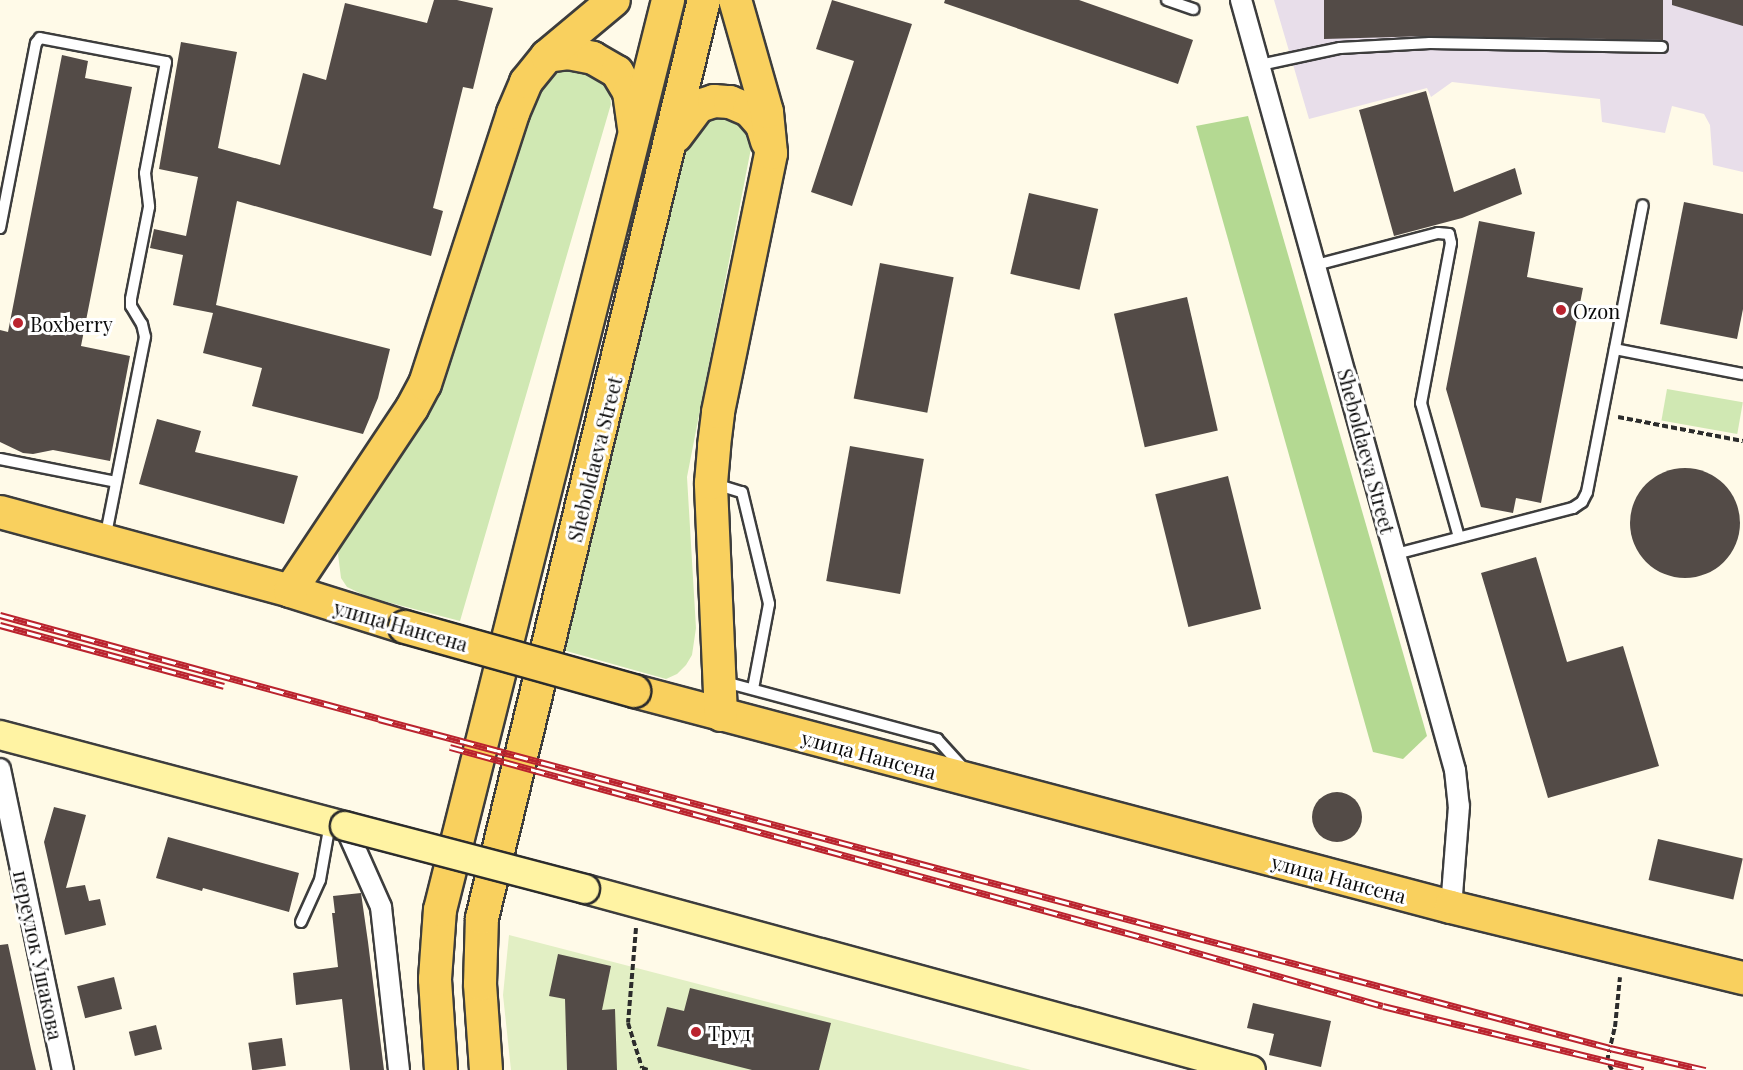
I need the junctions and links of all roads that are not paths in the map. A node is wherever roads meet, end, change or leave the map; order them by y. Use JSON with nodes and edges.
{"nodes":[{"id":1,"x":614,"y":0,"type":"edge"},
{"id":2,"x":668,"y":0,"type":"edge"},
{"id":3,"x":704,"y":0,"type":"edge"},
{"id":4,"x":735,"y":0,"type":"edge"},
{"id":5,"x":1167,"y":0,"type":"edge"},
{"id":6,"x":1241,"y":0,"type":"edge"},
{"id":7,"x":1193,"y":9,"type":"dead end"},
{"id":8,"x":1662,"y":47,"type":"dead end"},
{"id":9,"x":547,"y":56,"type":"junction"},
{"id":10,"x":1260,"y":64,"type":"junction"},
{"id":11,"x":636,"y":136,"type":"junction"},
{"id":12,"x":670,"y":144,"type":"junction"},
{"id":13,"x":771,"y":153,"type":"junction"},
{"id":14,"x":1643,"y":205,"type":"dead end"},
{"id":15,"x":0,"y":228,"type":"edge"},
{"id":16,"x":1316,"y":265,"type":"junction"},
{"id":17,"x":1615,"y":349,"type":"junction"},
{"id":18,"x":1743,"y":374,"type":"edge"},
{"id":19,"x":0,"y":459,"type":"edge"},
{"id":20,"x":116,"y":482,"type":"junction"},
{"id":21,"x":711,"y":483,"type":"junction"},
{"id":22,"x":0,"y":512,"type":"edge"},
{"id":23,"x":1459,"y":537,"type":"junction"},
{"id":24,"x":105,"y":541,"type":"junction"},
{"id":25,"x":1396,"y":554,"type":"junction"},
{"id":26,"x":290,"y":591,"type":"junction"},
{"id":27,"x":719,"y":680,"type":"junction"},
{"id":28,"x":753,"y":689,"type":"junction"},
{"id":29,"x":720,"y":715,"type":"junction"},
{"id":30,"x":0,"y":735,"type":"edge"},
{"id":31,"x":0,"y":769,"type":"edge"},
{"id":32,"x":976,"y":782,"type":"junction"},
{"id":33,"x":338,"y":824,"type":"junction"},
{"id":34,"x":1451,"y":907,"type":"junction"},
{"id":35,"x":301,"y":922,"type":"dead end"},
{"id":36,"x":1743,"y":978,"type":"edge"},
{"id":37,"x":63,"y":1070,"type":"edge"},
{"id":38,"x":399,"y":1070,"type":"edge"},
{"id":39,"x":441,"y":1070,"type":"edge"},
{"id":40,"x":486,"y":1070,"type":"edge"},
{"id":41,"x":1251,"y":1070,"type":"edge"}],
"edges":[{"from":1,"to":9,"type":"main road"},
{"from":2,"to":11,"type":"main road","name":"Sheboldaeva Street"},
{"from":3,"to":12,"type":"main road","name":"Sheboldaeva Street"},
{"from":4,"to":13,"type":"main road"},
{"from":5,"to":7,"type":"lane"},
{"from":6,"to":10,"type":"street","name":"Sheboldaeva Street"},
{"from":8,"to":10,"type":"lane"},
{"from":9,"to":11,"type":"main road"},
{"from":9,"to":26,"type":"main road"},
{"from":10,"to":16,"type":"street","name":"Sheboldaeva Street"},
{"from":11,"to":39,"type":"main road","name":"Sheboldaeva Street"},
{"from":12,"to":13,"type":"main road"},
{"from":12,"to":40,"type":"main road","name":"Sheboldaeva Street"},
{"from":13,"to":21,"type":"main road"},
{"from":14,"to":17,"type":"lane"},
{"from":15,"to":20,"type":"lane"},
{"from":16,"to":23,"type":"lane"},
{"from":16,"to":25,"type":"street","name":"Sheboldaeva Street"},
{"from":17,"to":18,"type":"lane"},
{"from":17,"to":23,"type":"lane"},
{"from":19,"to":20,"type":"lane"},
{"from":20,"to":24,"type":"lane"},
{"from":21,"to":27,"type":"main road"},
{"from":21,"to":28,"type":"lane"},
{"from":22,"to":24,"type":"main road","name":"улица Нансена"},
{"from":23,"to":25,"type":"lane"},
{"from":24,"to":26,"type":"main road","name":"улица Нансена"},
{"from":25,"to":34,"type":"street","name":"Sheboldaeva Street"},
{"from":26,"to":29,"type":"main road","name":"улица Нансена","bridge":true},
{"from":27,"to":28,"type":"lane"},
{"from":27,"to":29,"type":"main road"},
{"from":28,"to":32,"type":"lane"},
{"from":29,"to":32,"type":"main road","name":"улица Нансена"},
{"from":30,"to":33,"type":"main road"},
{"from":31,"to":37,"type":"street","name":"переулок Ушакова"},
{"from":32,"to":34,"type":"main road","name":"улица Нансена"},
{"from":33,"to":35,"type":"lane"},
{"from":33,"to":38,"type":"street"},
{"from":33,"to":41,"type":"main road","bridge":true},
{"from":34,"to":36,"type":"main road","name":"улица Нансена"}]}
